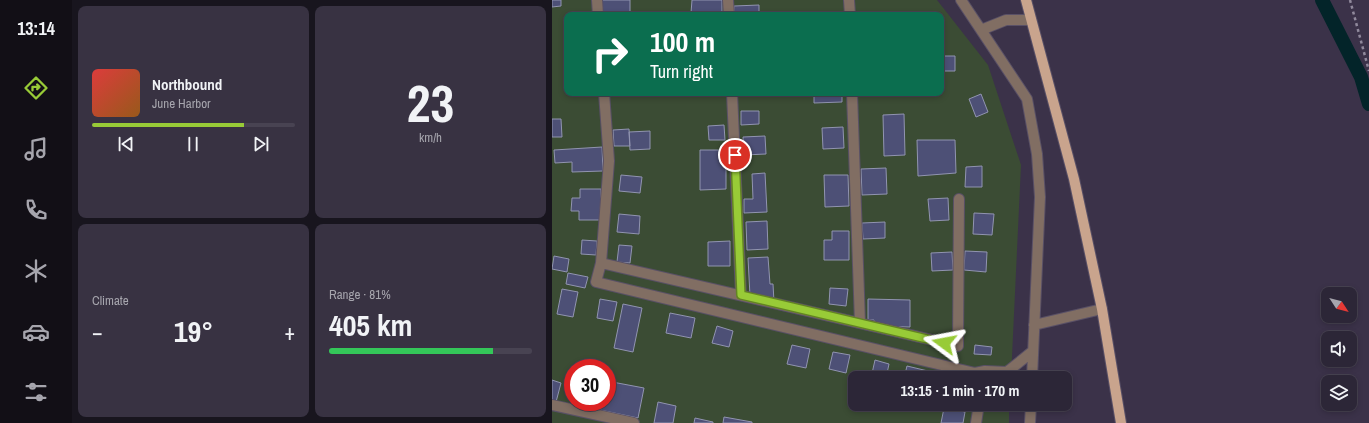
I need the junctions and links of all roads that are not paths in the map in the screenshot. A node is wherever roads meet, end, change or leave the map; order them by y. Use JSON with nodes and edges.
{"nodes":[{"id":1,"x":597,"y":0,"type":"edge"},
{"id":2,"x":728,"y":0,"type":"edge"},
{"id":3,"x":849,"y":0,"type":"edge"},
{"id":4,"x":961,"y":0,"type":"edge"},
{"id":5,"x":1026,"y":0,"type":"edge"},
{"id":6,"x":598,"y":12,"type":"edge"},
{"id":7,"x":729,"y":12,"type":"edge"},
{"id":8,"x":850,"y":12,"type":"edge"},
{"id":9,"x":1031,"y":20,"type":"junction"},
{"id":10,"x":981,"y":30,"type":"junction"},
{"id":11,"x":604,"y":96,"type":"edge"},
{"id":12,"x":732,"y":96,"type":"edge"},
{"id":13,"x":852,"y":96,"type":"edge"},
{"id":14,"x":959,"y":199,"type":"dead end"},
{"id":15,"x":601,"y":263,"type":"junction"},
{"id":16,"x":741,"y":295,"type":"junction"},
{"id":17,"x":1102,"y":309,"type":"junction"},
{"id":18,"x":860,"y":323,"type":"junction"},
{"id":19,"x":1034,"y":325,"type":"junction"},
{"id":20,"x":1033,"y":351,"type":"junction"},
{"id":21,"x":967,"y":371,"type":"edge"},
{"id":22,"x":1008,"y":371,"type":"edge"},
{"id":23,"x":1032,"y":371,"type":"edge"},
{"id":24,"x":552,"y":405,"type":"edge"},
{"id":25,"x":978,"y":411,"type":"edge"},
{"id":26,"x":1031,"y":411,"type":"edge"},
{"id":27,"x":634,"y":423,"type":"edge"},
{"id":28,"x":976,"y":423,"type":"edge"},
{"id":29,"x":1030,"y":423,"type":"edge"},
{"id":30,"x":1121,"y":423,"type":"edge"}],
"edges":[{"from":1,"to":6,"type":"street"},
{"from":2,"to":7,"type":"street"},
{"from":3,"to":8,"type":"street"},
{"from":4,"to":10,"type":"street"},
{"from":5,"to":9,"type":"main road"},
{"from":9,"to":10,"type":"street"},
{"from":9,"to":17,"type":"main road"},
{"from":10,"to":19,"type":"street"},
{"from":11,"to":15,"type":"street"},
{"from":12,"to":16,"type":"street"},
{"from":13,"to":18,"type":"street"},
{"from":14,"to":18,"type":"street"},
{"from":15,"to":16,"type":"street"},
{"from":15,"to":21,"type":"street"},
{"from":16,"to":18,"type":"street"},
{"from":17,"to":19,"type":"street"},
{"from":17,"to":30,"type":"main road"},
{"from":19,"to":20,"type":"street"},
{"from":20,"to":22,"type":"street"},
{"from":20,"to":23,"type":"street"},
{"from":24,"to":27,"type":"street"},
{"from":25,"to":28,"type":"street"},
{"from":26,"to":29,"type":"street"}]}
